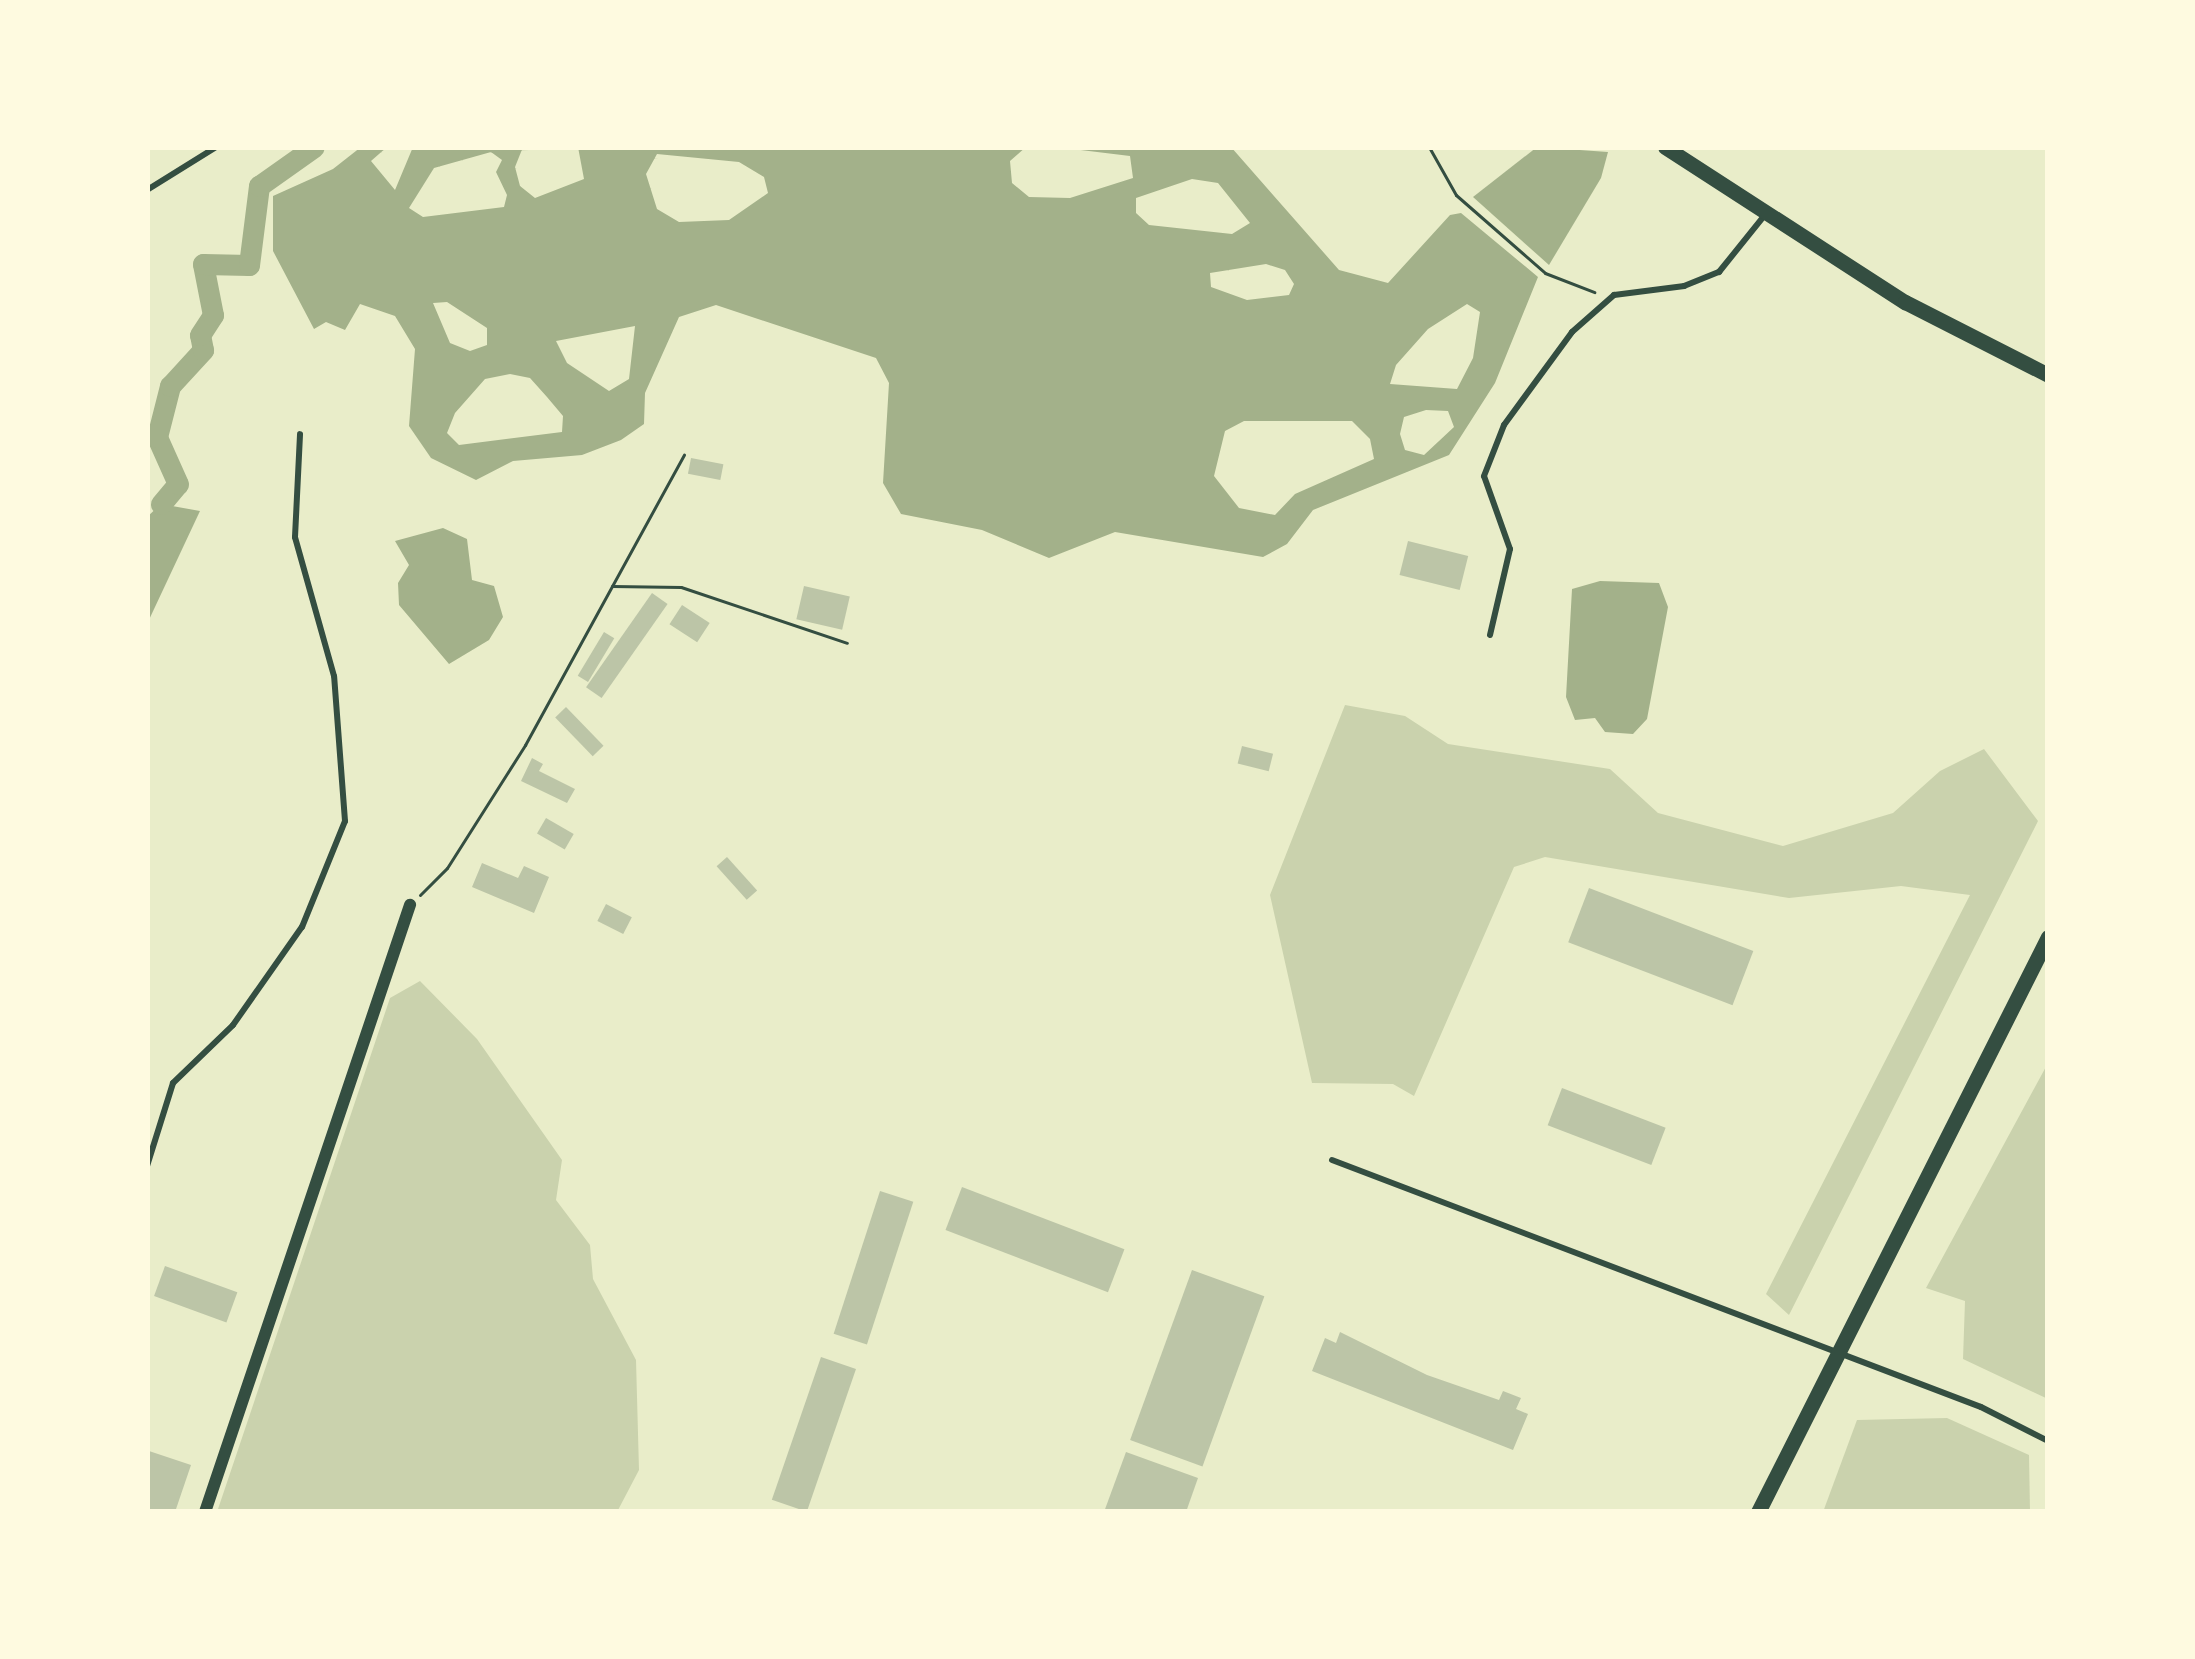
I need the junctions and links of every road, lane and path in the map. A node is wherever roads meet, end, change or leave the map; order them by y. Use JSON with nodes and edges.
{"nodes":[{"id":1,"x":216,"y":147,"type":"edge"},
{"id":2,"x":1429,"y":147,"type":"edge"},
{"id":3,"x":1665,"y":147,"type":"edge"},
{"id":4,"x":147,"y":190,"type":"edge"},
{"id":5,"x":1766,"y":213,"type":"junction"},
{"id":6,"x":1614,"y":295,"type":"junction"},
{"id":7,"x":2048,"y":375,"type":"edge"},
{"id":8,"x":300,"y":434,"type":"dead end"},
{"id":9,"x":684,"y":455,"type":"dead end"},
{"id":10,"x":612,"y":586,"type":"junction"},
{"id":11,"x":1490,"y":634,"type":"dead end"},
{"id":12,"x":847,"y":644,"type":"dead end"},
{"id":13,"x":410,"y":905,"type":"joint"},
{"id":14,"x":2048,"y":937,"type":"edge"},
{"id":15,"x":1332,"y":1160,"type":"dead end"},
{"id":16,"x":147,"y":1166,"type":"edge"},
{"id":17,"x":1839,"y":1353,"type":"junction"},
{"id":18,"x":2048,"y":1441,"type":"edge"},
{"id":19,"x":205,"y":1512,"type":"edge"},
{"id":20,"x":1758,"y":1512,"type":"edge"}],
"edges":[{"from":1,"to":4,"type":"lane"},
{"from":2,"to":6,"type":"path"},
{"from":3,"to":5,"type":"street"},
{"from":5,"to":6,"type":"lane"},
{"from":5,"to":7,"type":"street"},
{"from":6,"to":11,"type":"lane"},
{"from":8,"to":16,"type":"lane"},
{"from":9,"to":10,"type":"path"},
{"from":10,"to":12,"type":"path"},
{"from":10,"to":13,"type":"path"},
{"from":13,"to":19,"type":"street"},
{"from":14,"to":17,"type":"street"},
{"from":15,"to":17,"type":"lane"},
{"from":17,"to":18,"type":"lane"},
{"from":17,"to":20,"type":"street"}]}
